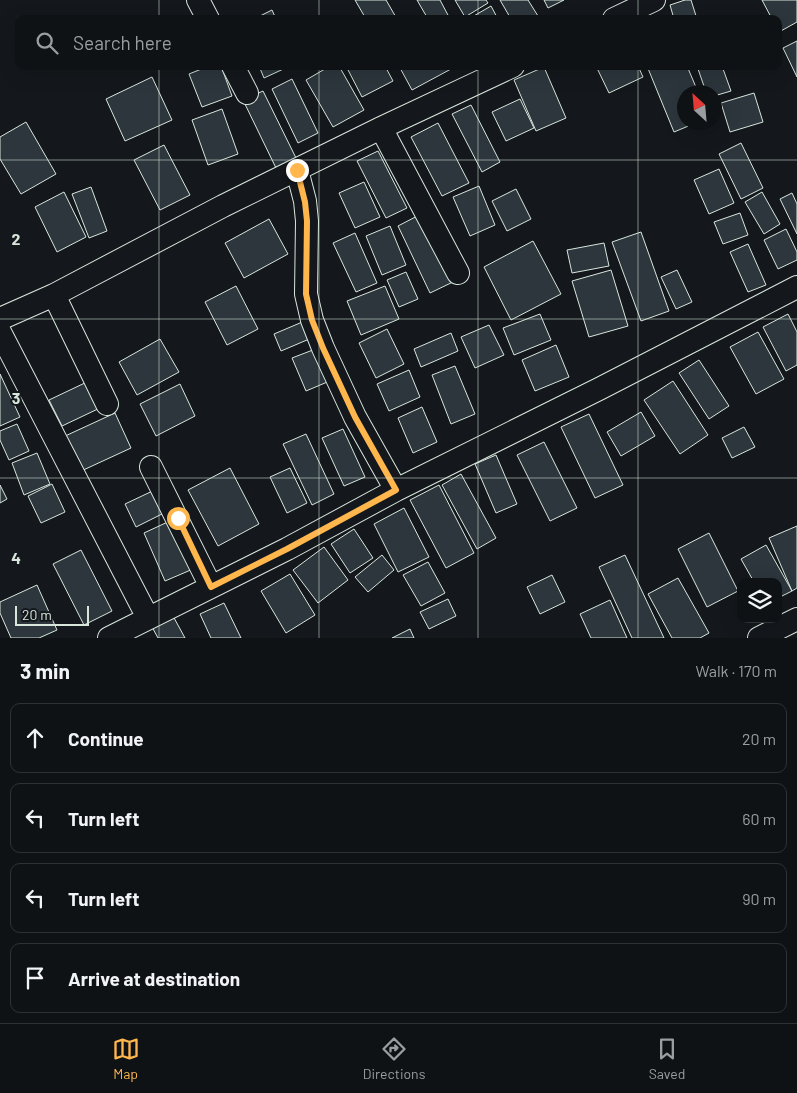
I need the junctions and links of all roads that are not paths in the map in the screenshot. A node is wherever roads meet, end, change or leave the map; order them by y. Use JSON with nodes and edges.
{"nodes":[{"id":1,"x":198,"y":0,"type":"edge"},
{"id":2,"x":654,"y":0,"type":"edge"},
{"id":3,"x":206,"y":15,"type":"edge"},
{"id":4,"x":622,"y":15,"type":"edge"},
{"id":5,"x":235,"y":70,"type":"edge"},
{"id":6,"x":504,"y":70,"type":"edge"},
{"id":7,"x":247,"y":93,"type":"dead end"},
{"id":8,"x":380,"y":128,"type":"junction"},
{"id":9,"x":297,"y":170,"type":"junction"},
{"id":10,"x":458,"y":273,"type":"dead end"},
{"id":11,"x":797,"y":288,"type":"edge"},
{"id":12,"x":54,"y":295,"type":"junction"},
{"id":13,"x":0,"y":320,"type":"edge"},
{"id":14,"x":0,"y":332,"type":"edge"},
{"id":15,"x":107,"y":404,"type":"dead end"},
{"id":16,"x":151,"y":467,"type":"dead end"},
{"id":17,"x":396,"y":490,"type":"junction"},
{"id":18,"x":211,"y":587,"type":"junction"},
{"id":19,"x":148,"y":618,"type":"junction"},
{"id":20,"x":797,"y":619,"type":"edge"},
{"id":21,"x":109,"y":638,"type":"edge"},
{"id":22,"x":759,"y":638,"type":"edge"}],
"edges":[{"from":1,"to":3,"type":"street"},
{"from":2,"to":4,"type":"street"},
{"from":5,"to":7,"type":"street"},
{"from":6,"to":8,"type":"street"},
{"from":8,"to":9,"type":"street"},
{"from":8,"to":10,"type":"street"},
{"from":9,"to":12,"type":"street"},
{"from":9,"to":17,"type":"street"},
{"from":11,"to":17,"type":"street"},
{"from":12,"to":13,"type":"street"},
{"from":12,"to":15,"type":"street"},
{"from":14,"to":19,"type":"street"},
{"from":16,"to":18,"type":"street"},
{"from":17,"to":18,"type":"street"},
{"from":18,"to":19,"type":"street"},
{"from":19,"to":21,"type":"street"},
{"from":20,"to":22,"type":"street"}]}
